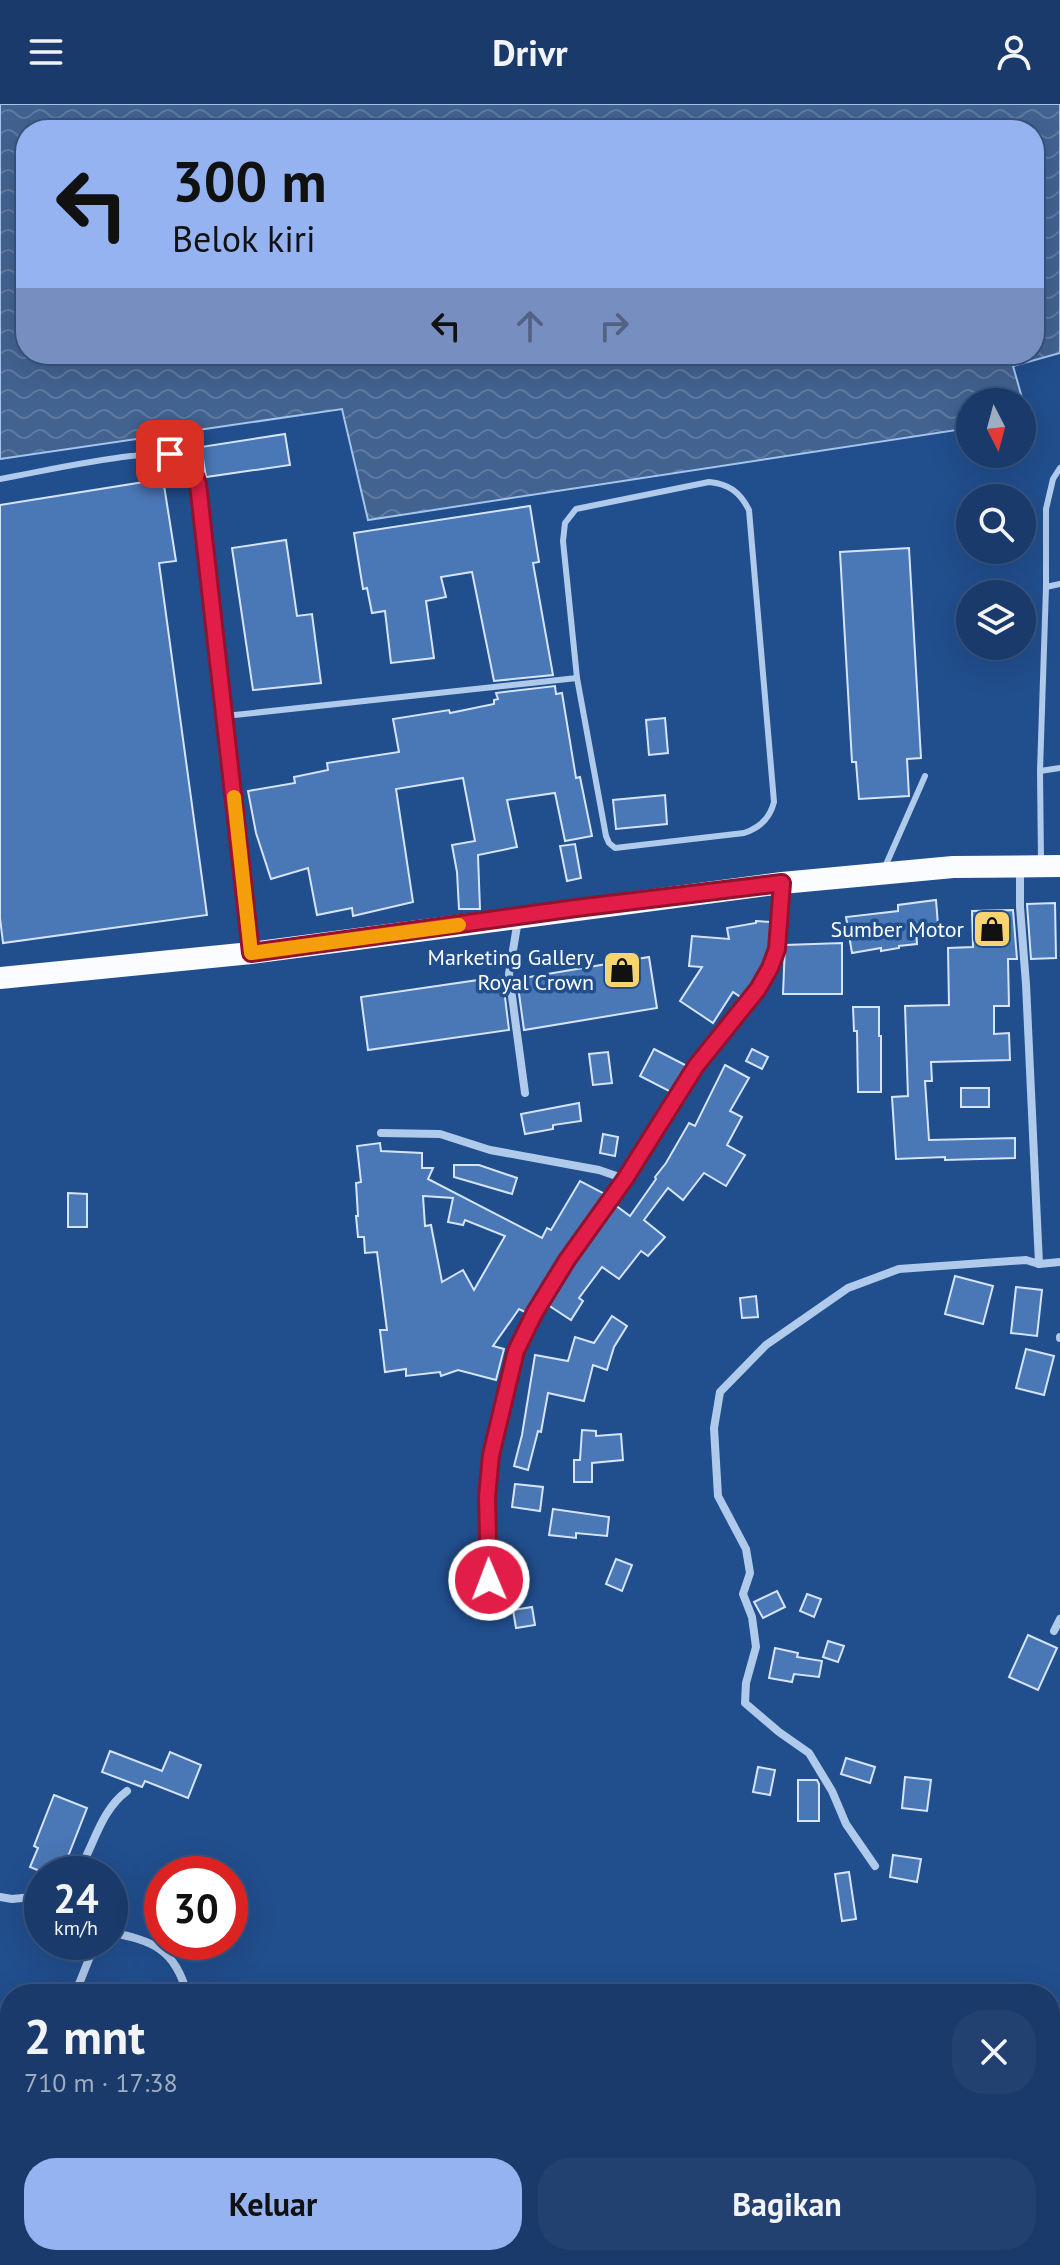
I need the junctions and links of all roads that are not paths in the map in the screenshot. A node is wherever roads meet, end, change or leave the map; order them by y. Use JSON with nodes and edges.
{"nodes":[{"id":1,"x":1060,"y":468,"type":"edge"},
{"id":2,"x":0,"y":479,"type":"edge"},
{"id":3,"x":1060,"y":584,"type":"edge"},
{"id":4,"x":1046,"y":587,"type":"junction"},
{"id":5,"x":577,"y":678,"type":"junction"},
{"id":6,"x":225,"y":716,"type":"junction"},
{"id":7,"x":1060,"y":768,"type":"edge"},
{"id":8,"x":1040,"y":771,"type":"junction"},
{"id":9,"x":925,"y":776,"type":"dead end"},
{"id":10,"x":1040,"y":866,"type":"edge"},
{"id":11,"x":882,"y":873,"type":"junction"},
{"id":12,"x":782,"y":883,"type":"junction"},
{"id":13,"x":518,"y":916,"type":"junction"},
{"id":14,"x":251,"y":953,"type":"junction"},
{"id":15,"x":0,"y":978,"type":"edge"},
{"id":16,"x":525,"y":1093,"type":"dead end"},
{"id":17,"x":381,"y":1133,"type":"dead end"},
{"id":18,"x":625,"y":1179,"type":"junction"},
{"id":19,"x":1060,"y":1262,"type":"edge"},
{"id":20,"x":1039,"y":1264,"type":"junction"},
{"id":21,"x":489,"y":1580,"type":"dead end"},
{"id":22,"x":1060,"y":1619,"type":"edge"},
{"id":23,"x":1054,"y":1631,"type":"dead end"},
{"id":24,"x":127,"y":1791,"type":"dead end"},
{"id":25,"x":88,"y":1856,"type":"edge"},
{"id":26,"x":875,"y":1866,"type":"dead end"},
{"id":27,"x":0,"y":1897,"type":"edge"},
{"id":28,"x":24,"y":1898,"type":"edge"},
{"id":29,"x":128,"y":1936,"type":"edge"},
{"id":30,"x":89,"y":1960,"type":"edge"},
{"id":31,"x":79,"y":1984,"type":"edge"},
{"id":32,"x":183,"y":1984,"type":"edge"}],
"edges":[{"from":1,"to":4,"type":"lane"},
{"from":2,"to":6,"type":"lane"},
{"from":3,"to":4,"type":"lane"},
{"from":4,"to":8,"type":"lane"},
{"from":5,"to":5,"type":"lane"},
{"from":5,"to":6,"type":"lane"},
{"from":6,"to":14,"type":"lane"},
{"from":7,"to":8,"type":"lane"},
{"from":8,"to":10,"type":"lane"},
{"from":9,"to":11,"type":"lane"},
{"from":10,"to":11,"type":"highway"},
{"from":10,"to":20,"type":"street"},
{"from":11,"to":12,"type":"highway"},
{"from":12,"to":13,"type":"highway"},
{"from":12,"to":18,"type":"street"},
{"from":13,"to":14,"type":"highway"},
{"from":13,"to":16,"type":"street"},
{"from":14,"to":15,"type":"highway"},
{"from":17,"to":18,"type":"street"},
{"from":18,"to":21,"type":"street"},
{"from":19,"to":20,"type":"street"},
{"from":20,"to":26,"type":"street"},
{"from":22,"to":23,"type":"street"},
{"from":24,"to":25,"type":"street"},
{"from":27,"to":28,"type":"street"},
{"from":29,"to":32,"type":"street"},
{"from":30,"to":31,"type":"street"}]}
